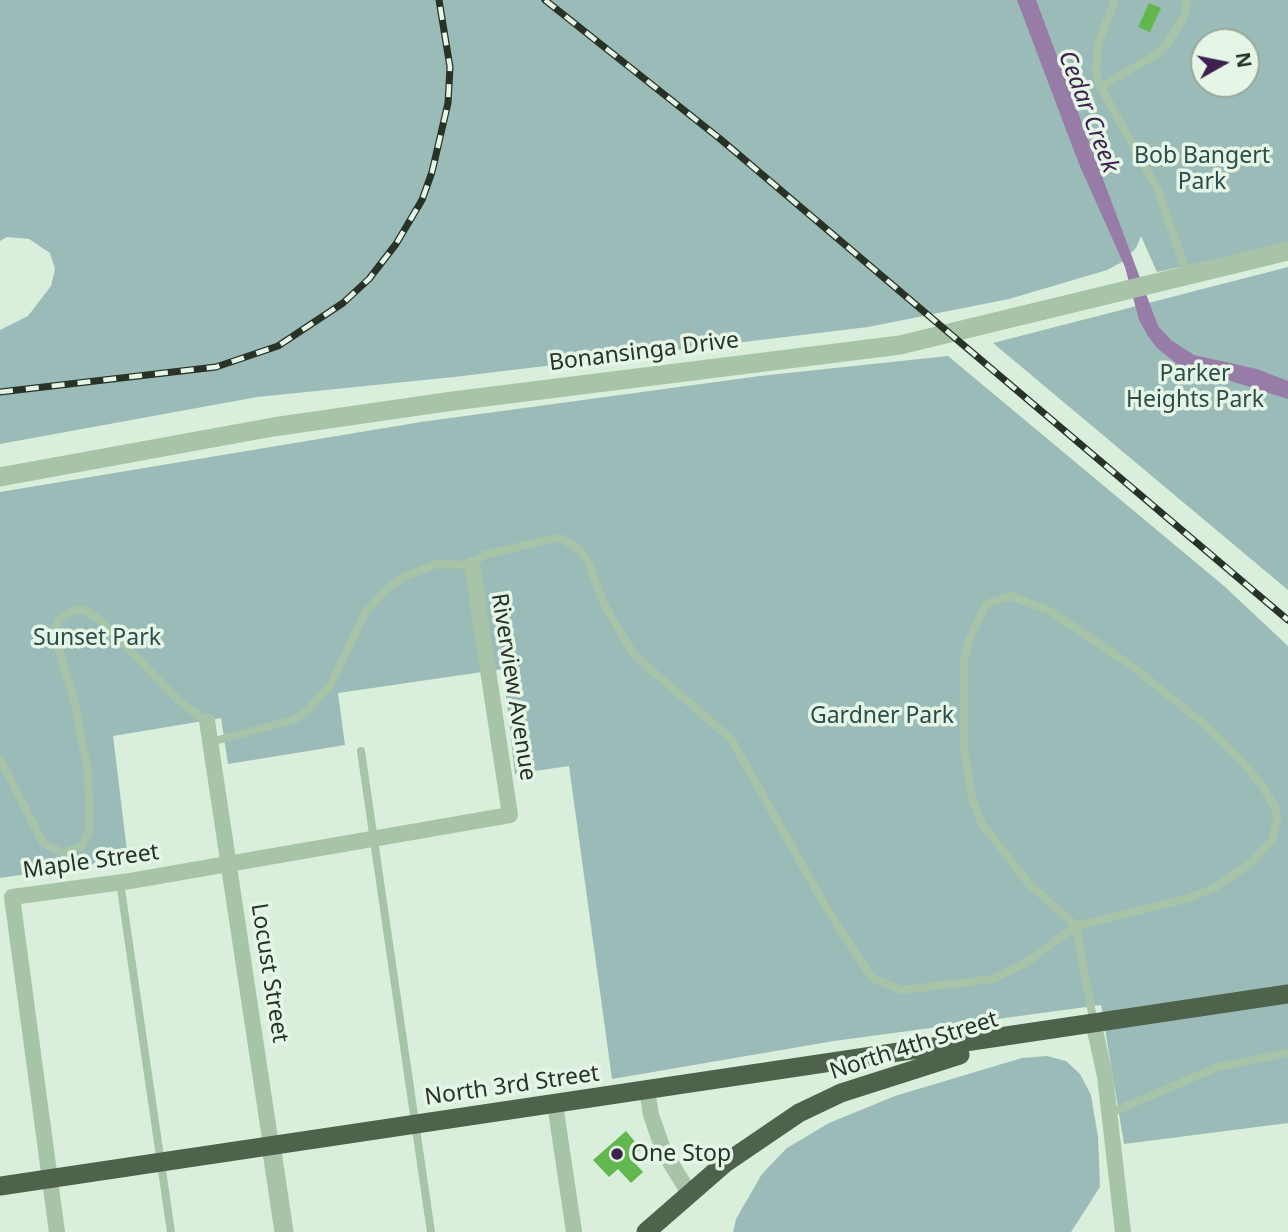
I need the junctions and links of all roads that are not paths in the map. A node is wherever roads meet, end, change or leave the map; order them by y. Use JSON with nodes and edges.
{"nodes":[{"id":1,"x":1115,"y":0,"type":"edge"},
{"id":2,"x":1187,"y":0,"type":"edge"},
{"id":3,"x":1100,"y":88,"type":"junction"},
{"id":4,"x":1288,"y":251,"type":"edge"},
{"id":5,"x":1188,"y":277,"type":"junction"},
{"id":6,"x":0,"y":477,"type":"edge"},
{"id":7,"x":472,"y":565,"type":"junction"},
{"id":8,"x":207,"y":720,"type":"joint"},
{"id":9,"x":211,"y":742,"type":"junction"},
{"id":10,"x":361,"y":751,"type":"dead end"},
{"id":11,"x":0,"y":759,"type":"edge"},
{"id":12,"x":510,"y":816,"type":"joint"},
{"id":13,"x":372,"y":839,"type":"junction"},
{"id":14,"x":228,"y":863,"type":"junction"},
{"id":15,"x":120,"y":882,"type":"junction"},
{"id":16,"x":1076,"y":926,"type":"junction"},
{"id":17,"x":1288,"y":995,"type":"edge"},
{"id":18,"x":1094,"y":1026,"type":"junction"},
{"id":19,"x":1032,"y":1035,"type":"junction"},
{"id":20,"x":1288,"y":1053,"type":"edge"},
{"id":21,"x":648,"y":1090,"type":"junction"},
{"id":22,"x":555,"y":1104,"type":"junction"},
{"id":23,"x":1108,"y":1114,"type":"junction"},
{"id":24,"x":414,"y":1125,"type":"junction"},
{"id":25,"x":271,"y":1145,"type":"junction"},
{"id":26,"x":161,"y":1162,"type":"junction"},
{"id":27,"x":50,"y":1179,"type":"junction"},
{"id":28,"x":0,"y":1186,"type":"edge"},
{"id":29,"x":689,"y":1193,"type":"junction"},
{"id":30,"x":57,"y":1232,"type":"edge"},
{"id":31,"x":171,"y":1232,"type":"edge"},
{"id":32,"x":284,"y":1232,"type":"edge"},
{"id":33,"x":431,"y":1232,"type":"edge"},
{"id":34,"x":575,"y":1232,"type":"edge"},
{"id":35,"x":646,"y":1232,"type":"edge"},
{"id":36,"x":1124,"y":1232,"type":"edge"}],
"edges":[{"from":1,"to":3,"type":"lane"},
{"from":2,"to":3,"type":"lane"},
{"from":3,"to":5,"type":"lane"},
{"from":4,"to":5,"type":"street","name":"Bonansinga Drive"},
{"from":5,"to":6,"type":"street","name":"Bonansinga Drive"},
{"from":7,"to":9,"type":"lane"},
{"from":7,"to":12,"type":"street","name":"Riverview Avenue"},
{"from":7,"to":16,"type":"lane"},
{"from":8,"to":9,"type":"street","name":"Locust Street"},
{"from":8,"to":11,"type":"lane"},
{"from":9,"to":14,"type":"street","name":"Locust Street"},
{"from":10,"to":13,"type":"lane"},
{"from":12,"to":13,"type":"street","name":"Maple Street"},
{"from":13,"to":14,"type":"street","name":"Maple Street"},
{"from":13,"to":24,"type":"lane"},
{"from":14,"to":15,"type":"street","name":"Maple Street"},
{"from":14,"to":25,"type":"street","name":"Locust Street"},
{"from":15,"to":26,"type":"lane"},
{"from":15,"to":27,"type":"street","name":"Maple Street"},
{"from":16,"to":16,"type":"lane"},
{"from":16,"to":18,"type":"lane"},
{"from":17,"to":18,"type":"highway"},
{"from":18,"to":19,"type":"highway"},
{"from":18,"to":23,"type":"street"},
{"from":19,"to":21,"type":"highway","name":"North 3rd Street"},
{"from":19,"to":29,"type":"highway","name":"North 4th Street"},
{"from":20,"to":23,"type":"lane"},
{"from":21,"to":22,"type":"highway","name":"North 3rd Street"},
{"from":21,"to":29,"type":"street"},
{"from":22,"to":24,"type":"highway","name":"North 3rd Street"},
{"from":22,"to":34,"type":"street"},
{"from":23,"to":36,"type":"street"},
{"from":24,"to":25,"type":"highway","name":"North 3rd Street"},
{"from":24,"to":33,"type":"lane"},
{"from":25,"to":26,"type":"highway","name":"North 3rd Street"},
{"from":25,"to":32,"type":"street","name":"Locust Street"},
{"from":26,"to":27,"type":"highway","name":"North 3rd Street"},
{"from":26,"to":31,"type":"lane"},
{"from":27,"to":28,"type":"highway","name":"North 3rd Street"},
{"from":27,"to":30,"type":"street","name":"Maple Street"},
{"from":29,"to":35,"type":"highway","name":"North 4th Street"}]}
